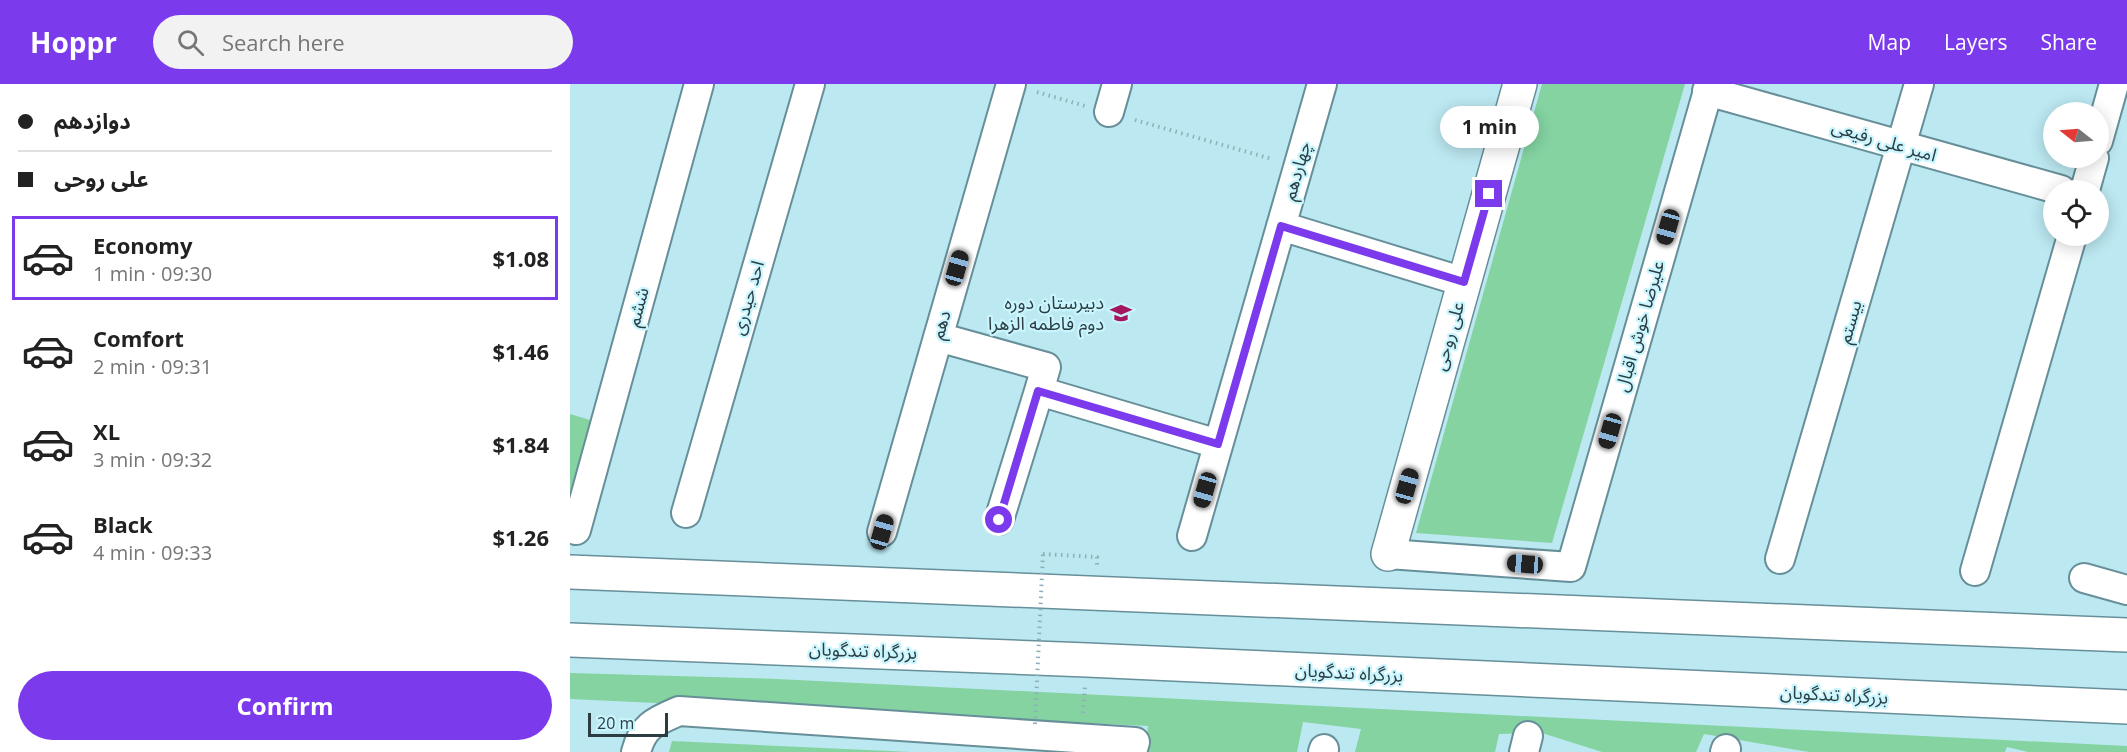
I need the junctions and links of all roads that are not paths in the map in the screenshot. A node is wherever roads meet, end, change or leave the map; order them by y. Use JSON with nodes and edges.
{"nodes":[{"id":1,"x":699,"y":84,"type":"edge"},
{"id":2,"x":810,"y":84,"type":"edge"},
{"id":3,"x":1009,"y":84,"type":"edge"},
{"id":4,"x":1117,"y":84,"type":"edge"},
{"id":5,"x":1322,"y":84,"type":"edge"},
{"id":6,"x":1520,"y":84,"type":"edge"},
{"id":7,"x":1919,"y":84,"type":"edge"},
{"id":8,"x":2114,"y":84,"type":"edge"},
{"id":9,"x":1708,"y":88,"type":"edge"},
{"id":10,"x":2109,"y":102,"type":"edge"},
{"id":11,"x":1109,"y":112,"type":"road end"},
{"id":12,"x":1901,"y":146,"type":"junction"},
{"id":13,"x":2043,"y":185,"type":"edge"},
{"id":14,"x":1281,"y":226,"type":"junction"},
{"id":15,"x":2069,"y":246,"type":"edge"},
{"id":16,"x":1464,"y":282,"type":"junction"},
{"id":17,"x":938,"y":337,"type":"junction"},
{"id":18,"x":1038,"y":391,"type":"junction"},
{"id":19,"x":1218,"y":444,"type":"junction"},
{"id":20,"x":686,"y":513,"type":"dead end"},
{"id":21,"x":999,"y":520,"type":"dead end"},
{"id":22,"x":576,"y":530,"type":"dead end"},
{"id":23,"x":882,"y":532,"type":"dead end"},
{"id":24,"x":1192,"y":536,"type":"dead end"},
{"id":25,"x":1388,"y":554,"type":"joint"},
{"id":26,"x":1780,"y":559,"type":"dead end"},
{"id":27,"x":1975,"y":571,"type":"dead end"},
{"id":28,"x":570,"y":572,"type":"edge"},
{"id":29,"x":2084,"y":578,"type":"dead end"},
{"id":30,"x":2127,"y":590,"type":"edge"},
{"id":31,"x":2127,"y":635,"type":"edge"},
{"id":32,"x":570,"y":640,"type":"edge"},
{"id":33,"x":2127,"y":707,"type":"edge"},
{"id":34,"x":1133,"y":747,"type":"edge"},
{"id":35,"x":636,"y":752,"type":"edge"}],
"edges":[{"from":1,"to":22,"type":"street","name":"ششم"},
{"from":2,"to":20,"type":"street","name":"احد حیدری"},
{"from":3,"to":17,"type":"street","name":"دهم"},
{"from":4,"to":11,"type":"street"},
{"from":5,"to":14,"type":"street","name":"چهاردهم"},
{"from":6,"to":16,"type":"main road","name":"علی روحی"},
{"from":7,"to":12,"type":"street","name":"بیستم"},
{"from":8,"to":10,"type":"street"},
{"from":9,"to":12,"type":"street","name":"امیر علی رفیعی"},
{"from":9,"to":25,"type":"street","name":"علیرضا خوش اقبال"},
{"from":12,"to":13,"type":"street","name":"امیر علی رفیعی"},
{"from":12,"to":26,"type":"street","name":"بیستم"},
{"from":14,"to":16,"type":"street"},
{"from":14,"to":19,"type":"street","name":"چهاردهم"},
{"from":15,"to":27,"type":"street"},
{"from":16,"to":25,"type":"main road","name":"علی روحی"},
{"from":17,"to":18,"type":"street"},
{"from":17,"to":23,"type":"street","name":"دهم"},
{"from":18,"to":19,"type":"street"},
{"from":18,"to":21,"type":"street"},
{"from":19,"to":24,"type":"street","name":"چهاردهم"},
{"from":28,"to":31,"type":"main road"},
{"from":29,"to":30,"type":"street"},
{"from":32,"to":33,"type":"main road","name":"بزرگراه تندگویان"},
{"from":34,"to":35,"type":"street"}]}
